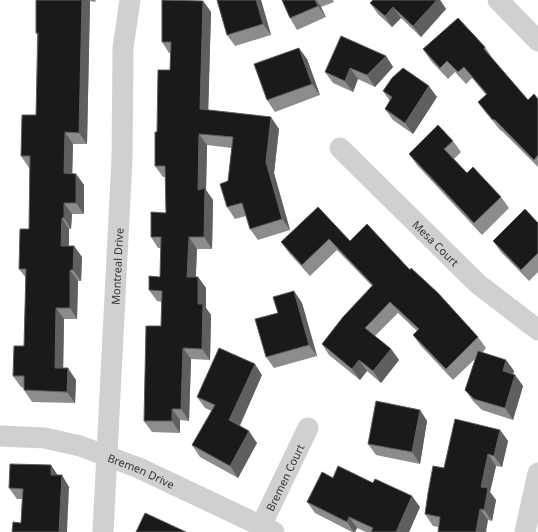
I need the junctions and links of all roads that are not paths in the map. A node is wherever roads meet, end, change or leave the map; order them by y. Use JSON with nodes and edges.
{"nodes":[{"id":1,"x":130,"y":0,"type":"edge"},
{"id":2,"x":498,"y":0,"type":"edge"},
{"id":3,"x":538,"y":41,"type":"edge"},
{"id":4,"x":340,"y":148,"type":"dead end"},
{"id":5,"x":538,"y":330,"type":"edge"},
{"id":6,"x":308,"y":428,"type":"dead end"},
{"id":7,"x":0,"y":436,"type":"edge"},
{"id":8,"x":106,"y":456,"type":"junction"},
{"id":9,"x":538,"y":473,"type":"edge"},
{"id":10,"x":268,"y":529,"type":"edge"},
{"id":11,"x":103,"y":532,"type":"edge"},
{"id":12,"x":525,"y":532,"type":"edge"}],
"edges":[{"from":1,"to":8,"type":"street","name":"Montreal Drive"},
{"from":2,"to":3,"type":"street"},
{"from":4,"to":5,"type":"street","name":"Mesa Court"},
{"from":6,"to":10,"type":"street","name":"Bremen Court"},
{"from":7,"to":8,"type":"street","name":"Bremen Drive"},
{"from":8,"to":10,"type":"street","name":"Bremen Drive"},
{"from":8,"to":11,"type":"street","name":"Montreal Drive"},
{"from":9,"to":12,"type":"street"}]}
